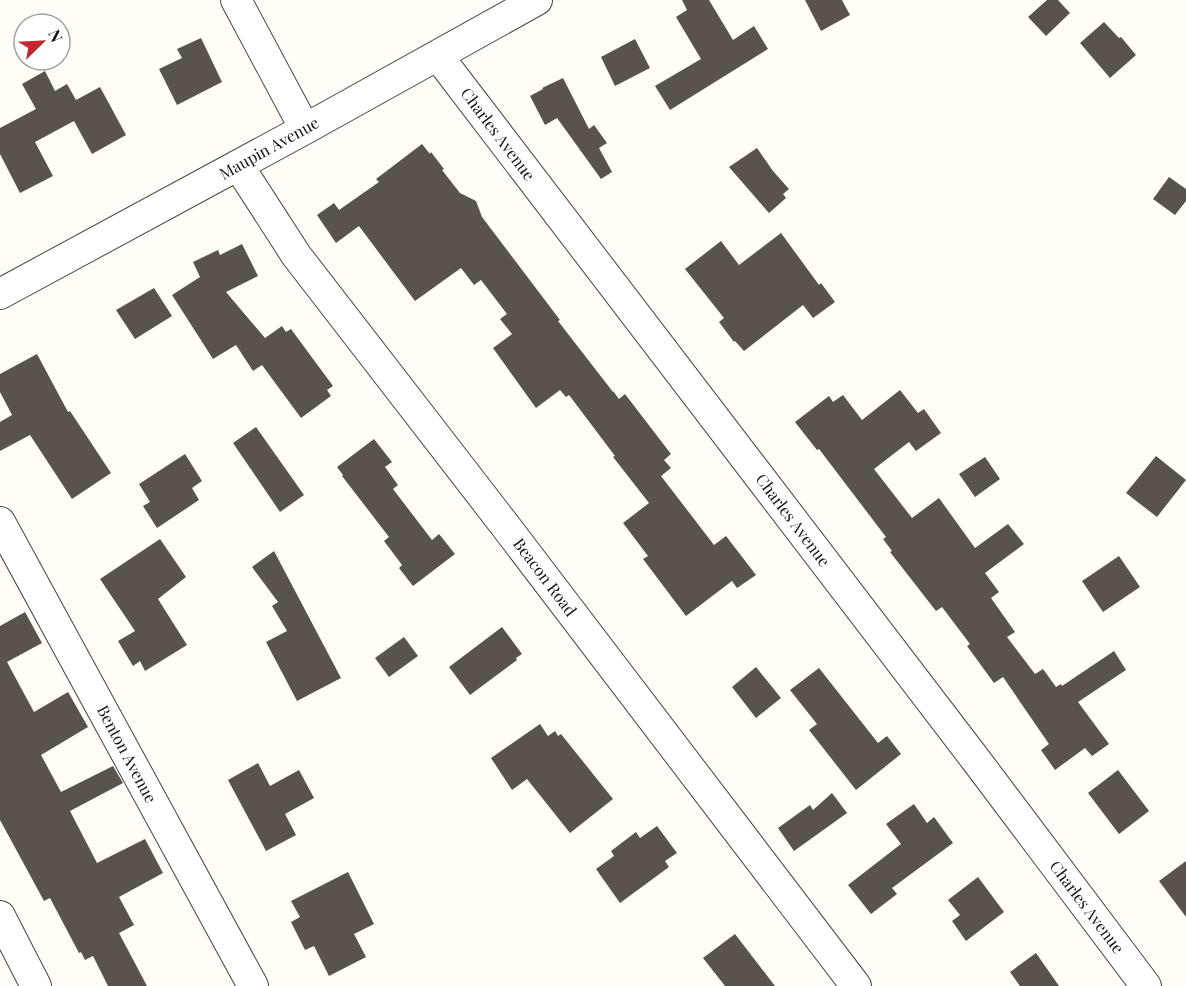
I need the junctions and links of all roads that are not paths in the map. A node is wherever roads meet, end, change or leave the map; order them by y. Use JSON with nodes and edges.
{"nodes":[{"id":1,"x":236,"y":0,"type":"edge"},
{"id":2,"x":537,"y":0,"type":"edge"},
{"id":3,"x":438,"y":56,"type":"junction"},
{"id":4,"x":305,"y":129,"type":"junction"},
{"id":5,"x":238,"y":165,"type":"junction"},
{"id":6,"x":0,"y":294,"type":"edge"},
{"id":7,"x":0,"y":522,"type":"edge"},
{"id":8,"x":0,"y":916,"type":"edge"},
{"id":9,"x":36,"y":986,"type":"edge"},
{"id":10,"x":253,"y":986,"type":"edge"},
{"id":11,"x":856,"y":986,"type":"edge"},
{"id":12,"x":1146,"y":986,"type":"edge"}],
"edges":[{"from":1,"to":4,"type":"street"},
{"from":2,"to":3,"type":"street","name":"Maupin Avenue"},
{"from":3,"to":4,"type":"street","name":"Maupin Avenue"},
{"from":3,"to":12,"type":"street","name":"Charles Avenue"},
{"from":4,"to":5,"type":"street","name":"Maupin Avenue"},
{"from":5,"to":6,"type":"street","name":"Maupin Avenue"},
{"from":5,"to":11,"type":"street","name":"Beacon Road"},
{"from":7,"to":10,"type":"street","name":"Benton Avenue"},
{"from":8,"to":9,"type":"street"}]}
